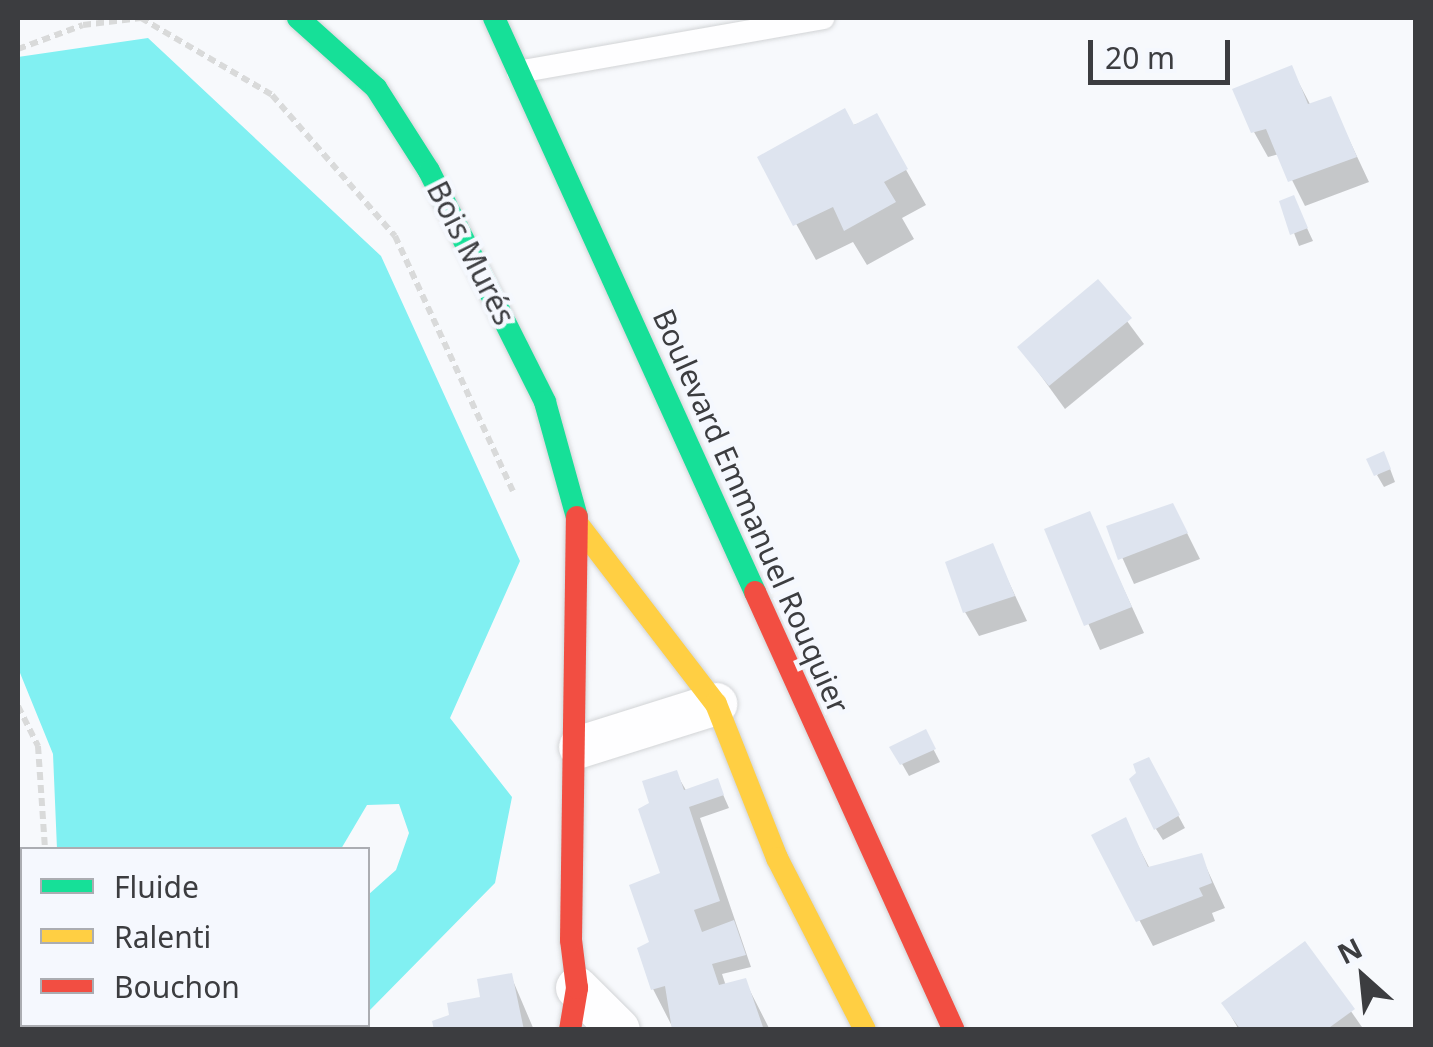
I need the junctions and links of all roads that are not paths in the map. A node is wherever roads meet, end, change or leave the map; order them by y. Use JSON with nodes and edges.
{"nodes":[{"id":1,"x":298,"y":18,"type":"edge"},
{"id":2,"x":494,"y":18,"type":"edge"},
{"id":3,"x":824,"y":18,"type":"edge"},
{"id":4,"x":518,"y":72,"type":"junction"},
{"id":5,"x":580,"y":527,"type":"junction"},
{"id":6,"x":716,"y":704,"type":"junction"},
{"id":7,"x":580,"y":747,"type":"junction"},
{"id":8,"x":574,"y":1009,"type":"edge"},
{"id":9,"x":619,"y":1030,"type":"edge"},
{"id":10,"x":865,"y":1030,"type":"edge"},
{"id":11,"x":954,"y":1030,"type":"edge"}],
"edges":[{"from":1,"to":5,"type":"street","name":"Bois Murés"},
{"from":2,"to":4,"type":"street","name":"Boulevard Emmanuel Rouquier"},
{"from":3,"to":4,"type":"lane"},
{"from":4,"to":11,"type":"street","name":"Boulevard Emmanuel Rouquier"},
{"from":5,"to":6,"type":"street","name":"Bois Murés"},
{"from":5,"to":7,"type":"street","name":"Bois Murés"},
{"from":6,"to":7,"type":"street"},
{"from":6,"to":10,"type":"street","name":"Bois Murés"},
{"from":7,"to":8,"type":"street","name":"Bois Murés"},
{"from":8,"to":9,"type":"street","name":"Bois Murés"}]}
